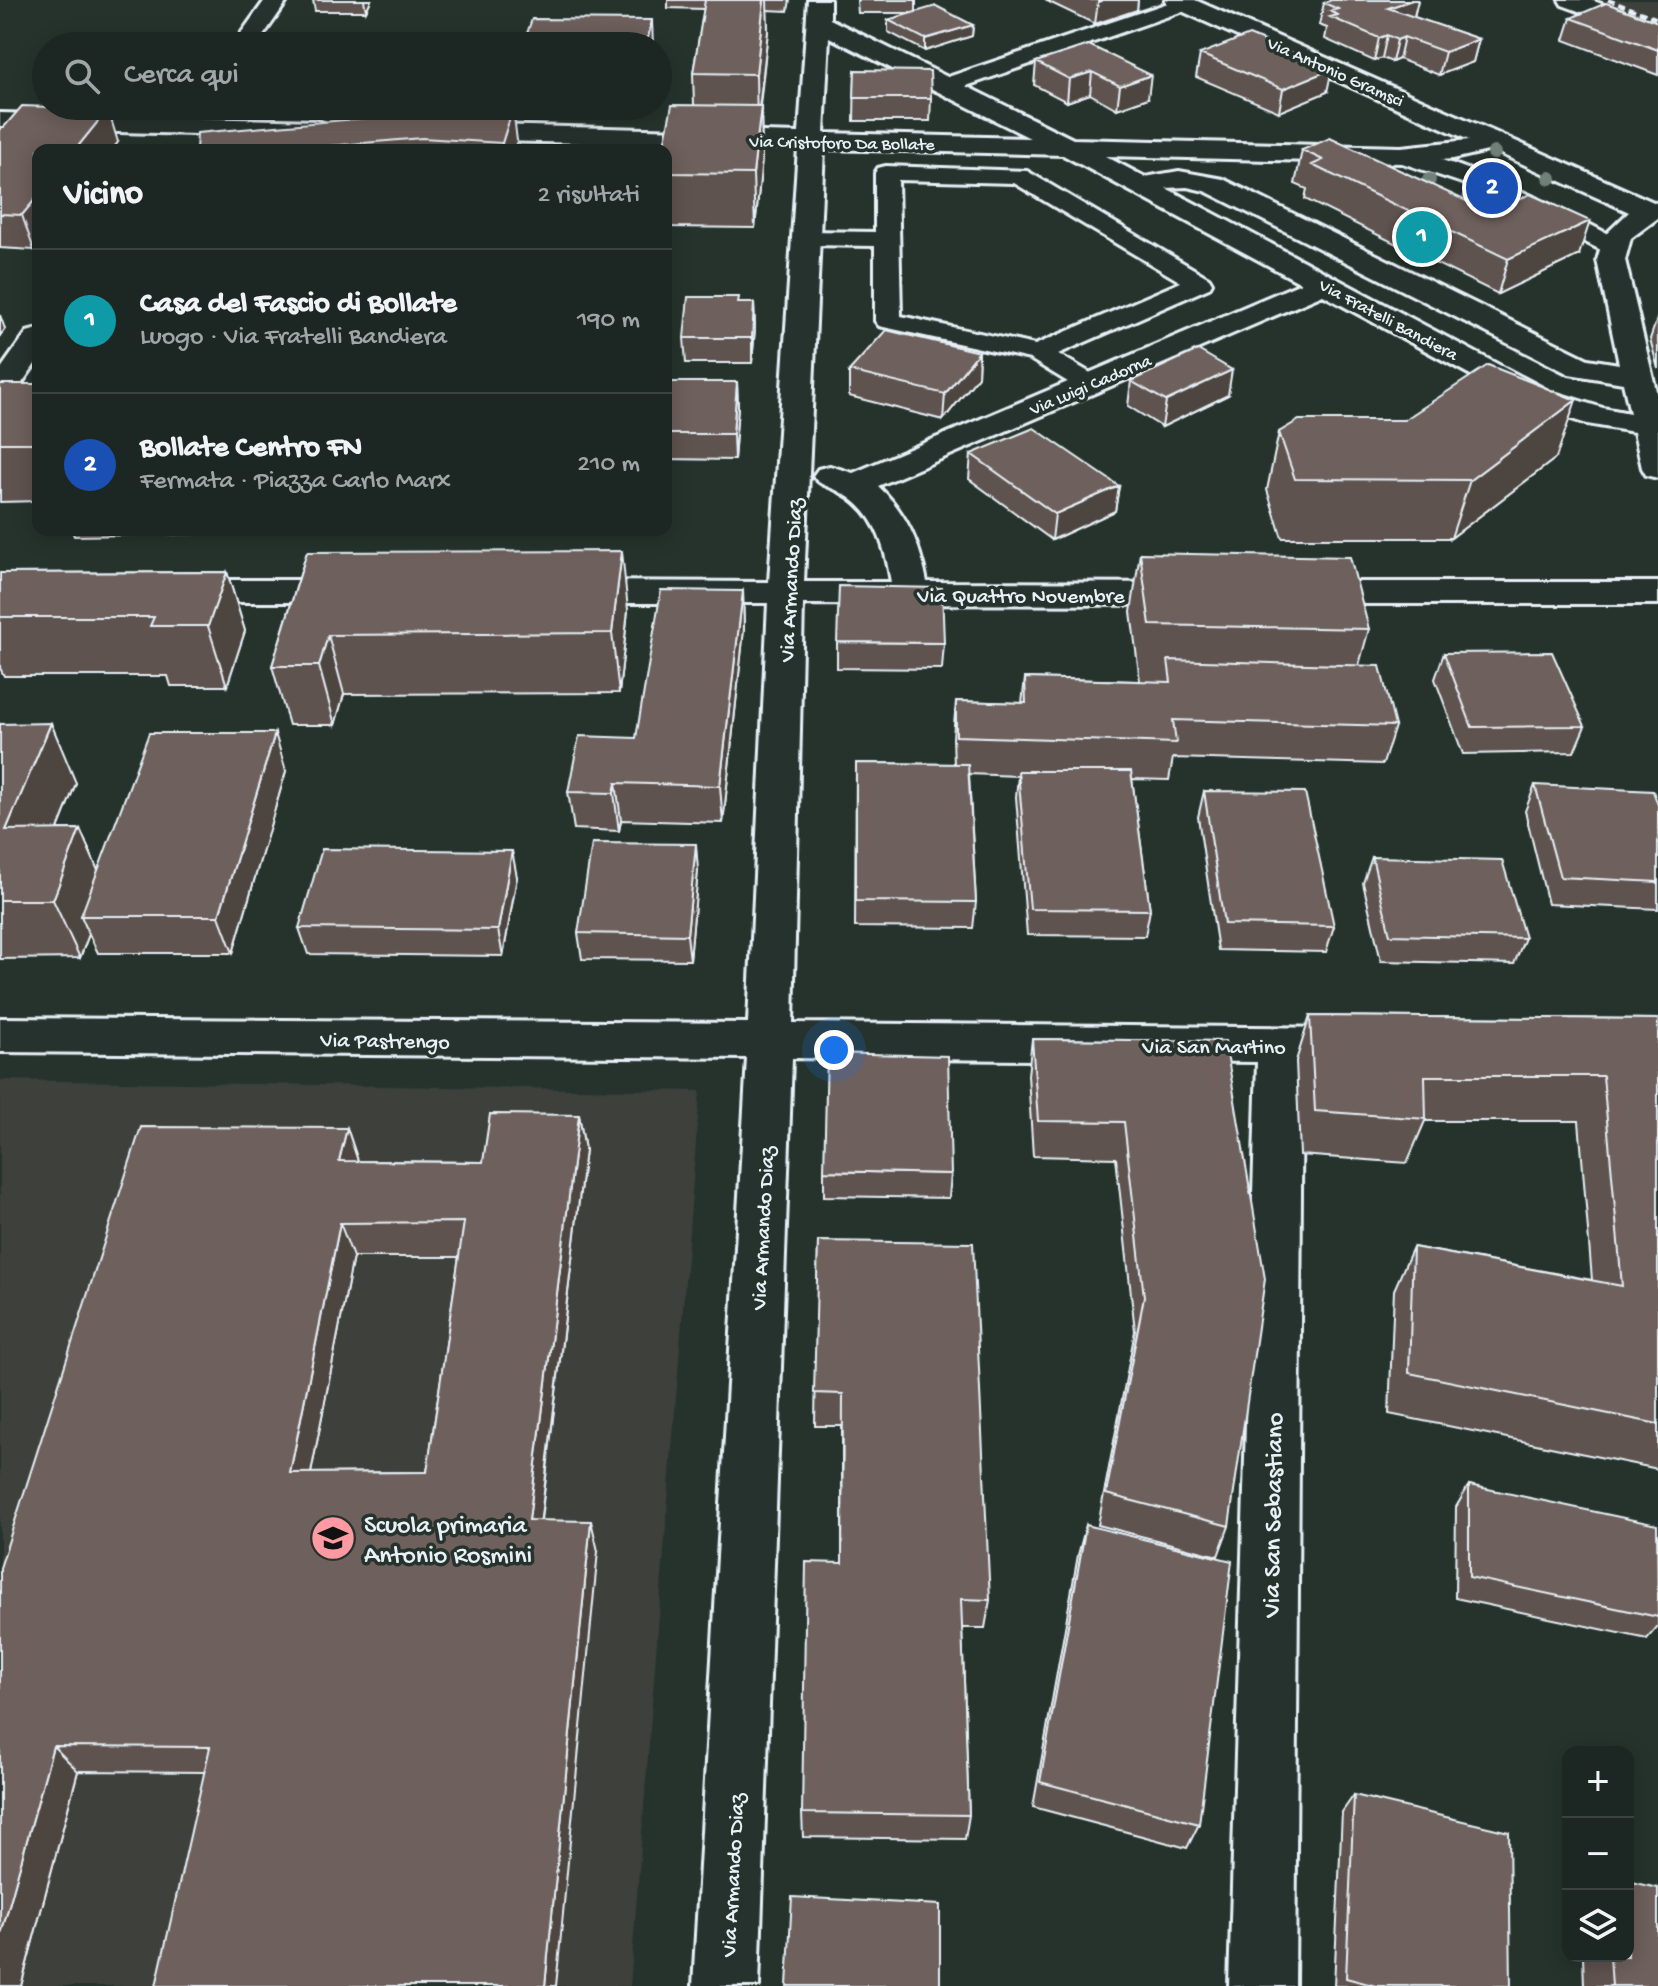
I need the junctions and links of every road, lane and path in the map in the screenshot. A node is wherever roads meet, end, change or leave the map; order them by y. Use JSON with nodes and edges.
{"nodes":[{"id":1,"x":277,"y":0,"type":"edge"},
{"id":2,"x":1570,"y":0,"type":"edge"},
{"id":3,"x":1192,"y":3,"type":"edge"},
{"id":4,"x":818,"y":11,"type":"edge"},
{"id":5,"x":254,"y":32,"type":"edge"},
{"id":6,"x":1658,"y":33,"type":"edge"},
{"id":7,"x":944,"y":86,"type":"junction"},
{"id":8,"x":39,"y":120,"type":"edge"},
{"id":9,"x":192,"y":120,"type":"edge"},
{"id":10,"x":239,"y":120,"type":"edge"},
{"id":11,"x":0,"y":121,"type":"edge"},
{"id":12,"x":348,"y":130,"type":"edge"},
{"id":13,"x":427,"y":132,"type":"edge"},
{"id":14,"x":811,"y":141,"type":"junction"},
{"id":15,"x":1495,"y":142,"type":"junction"},
{"id":16,"x":175,"y":144,"type":"edge"},
{"id":17,"x":1066,"y":147,"type":"junction"},
{"id":18,"x":1414,"y":154,"type":"junction"},
{"id":19,"x":1141,"y":187,"type":"junction"},
{"id":20,"x":1654,"y":212,"type":"edge"},
{"id":21,"x":1617,"y":237,"type":"junction"},
{"id":22,"x":806,"y":238,"type":"junction"},
{"id":23,"x":887,"y":239,"type":"junction"},
{"id":24,"x":1323,"y":284,"type":"junction"},
{"id":25,"x":32,"y":347,"type":"edge"},
{"id":26,"x":1038,"y":353,"type":"junction"},
{"id":27,"x":1636,"y":376,"type":"junction"},
{"id":28,"x":1090,"y":384,"type":"junction"},
{"id":29,"x":0,"y":392,"type":"edge"},
{"id":30,"x":1647,"y":425,"type":"junction"},
{"id":31,"x":1658,"y":468,"type":"edge"},
{"id":32,"x":795,"y":469,"type":"junction"},
{"id":33,"x":856,"y":484,"type":"junction"},
{"id":34,"x":139,"y":591,"type":"edge"},
{"id":35,"x":393,"y":591,"type":"edge"},
{"id":36,"x":536,"y":591,"type":"edge"},
{"id":37,"x":786,"y":592,"type":"junction"},
{"id":38,"x":1276,"y":593,"type":"edge"},
{"id":39,"x":1658,"y":593,"type":"edge"},
{"id":40,"x":911,"y":594,"type":"junction"},
{"id":41,"x":1228,"y":594,"type":"edge"},
{"id":42,"x":0,"y":1035,"type":"edge"},
{"id":43,"x":770,"y":1043,"type":"junction"},
{"id":44,"x":1280,"y":1045,"type":"junction"},
{"id":45,"x":1399,"y":1045,"type":"edge"},
{"id":46,"x":726,"y":1986,"type":"edge"},
{"id":47,"x":1262,"y":1986,"type":"edge"}],
"edges":[{"from":1,"to":5,"type":"street"},
{"from":2,"to":6,"type":"street"},
{"from":3,"to":7,"type":"lane"},
{"from":3,"to":15,"type":"street","name":"Via Antonio Gramsci"},
{"from":4,"to":7,"type":"street","name":"Via Fratelli Bandiera"},
{"from":4,"to":14,"type":"street","name":"Via Armando Diaz"},
{"from":7,"to":17,"type":"street","name":"Via Fratelli Bandiera"},
{"from":8,"to":11,"type":"street"},
{"from":9,"to":16,"type":"street"},
{"from":10,"to":12,"type":"street"},
{"from":13,"to":14,"type":"street","name":"Via Cristoforo Da Bollate"},
{"from":14,"to":17,"type":"street","name":"Via Cristoforo Da Bollate"},
{"from":14,"to":22,"type":"street","name":"Via Armando Diaz"},
{"from":15,"to":18,"type":"street","name":"Via Cristoforo Da Bollate"},
{"from":15,"to":20,"type":"street","name":"Via Antonio Gramsci"},
{"from":17,"to":18,"type":"street","name":"Via Cristoforo Da Bollate"},
{"from":17,"to":19,"type":"street","name":"Via Fratelli Bandiera"},
{"from":18,"to":21,"type":"lane"},
{"from":19,"to":24,"type":"street","name":"Via Fratelli Bandiera"},
{"from":19,"to":27,"type":"street","name":"Via Fratelli Bandiera"},
{"from":20,"to":21,"type":"street"},
{"from":21,"to":27,"type":"street"},
{"from":22,"to":23,"type":"lane"},
{"from":22,"to":32,"type":"street","name":"Via Armando Diaz"},
{"from":23,"to":26,"type":"lane"},
{"from":23,"to":26,"type":"lane"},
{"from":24,"to":28,"type":"street","name":"Via Luigi Cadorna"},
{"from":24,"to":30,"type":"street","name":"Via Fratelli Bandiera"},
{"from":25,"to":29,"type":"street"},
{"from":26,"to":28,"type":"lane"},
{"from":27,"to":30,"type":"street"},
{"from":28,"to":33,"type":"street","name":"Via Luigi Cadorna"},
{"from":30,"to":31,"type":"street"},
{"from":32,"to":33,"type":"street","name":"Via Armando Diaz"},
{"from":32,"to":37,"type":"street","name":"Via Armando Diaz"},
{"from":33,"to":40,"type":"street"},
{"from":34,"to":35,"type":"street"},
{"from":36,"to":37,"type":"street","name":"Via Quattro Novembre"},
{"from":37,"to":40,"type":"street","name":"Via Quattro Novembre"},
{"from":37,"to":43,"type":"street","name":"Via Armando Diaz"},
{"from":38,"to":39,"type":"street"},
{"from":40,"to":41,"type":"street","name":"Via Quattro Novembre"},
{"from":42,"to":43,"type":"street","name":"Via Pastrengo"},
{"from":43,"to":44,"type":"street","name":"Via San Martino"},
{"from":43,"to":46,"type":"street","name":"Via Armando Diaz"},
{"from":44,"to":45,"type":"street","name":"Via San Martino"},
{"from":44,"to":47,"type":"street","name":"Via San Sebastiano"}]}
